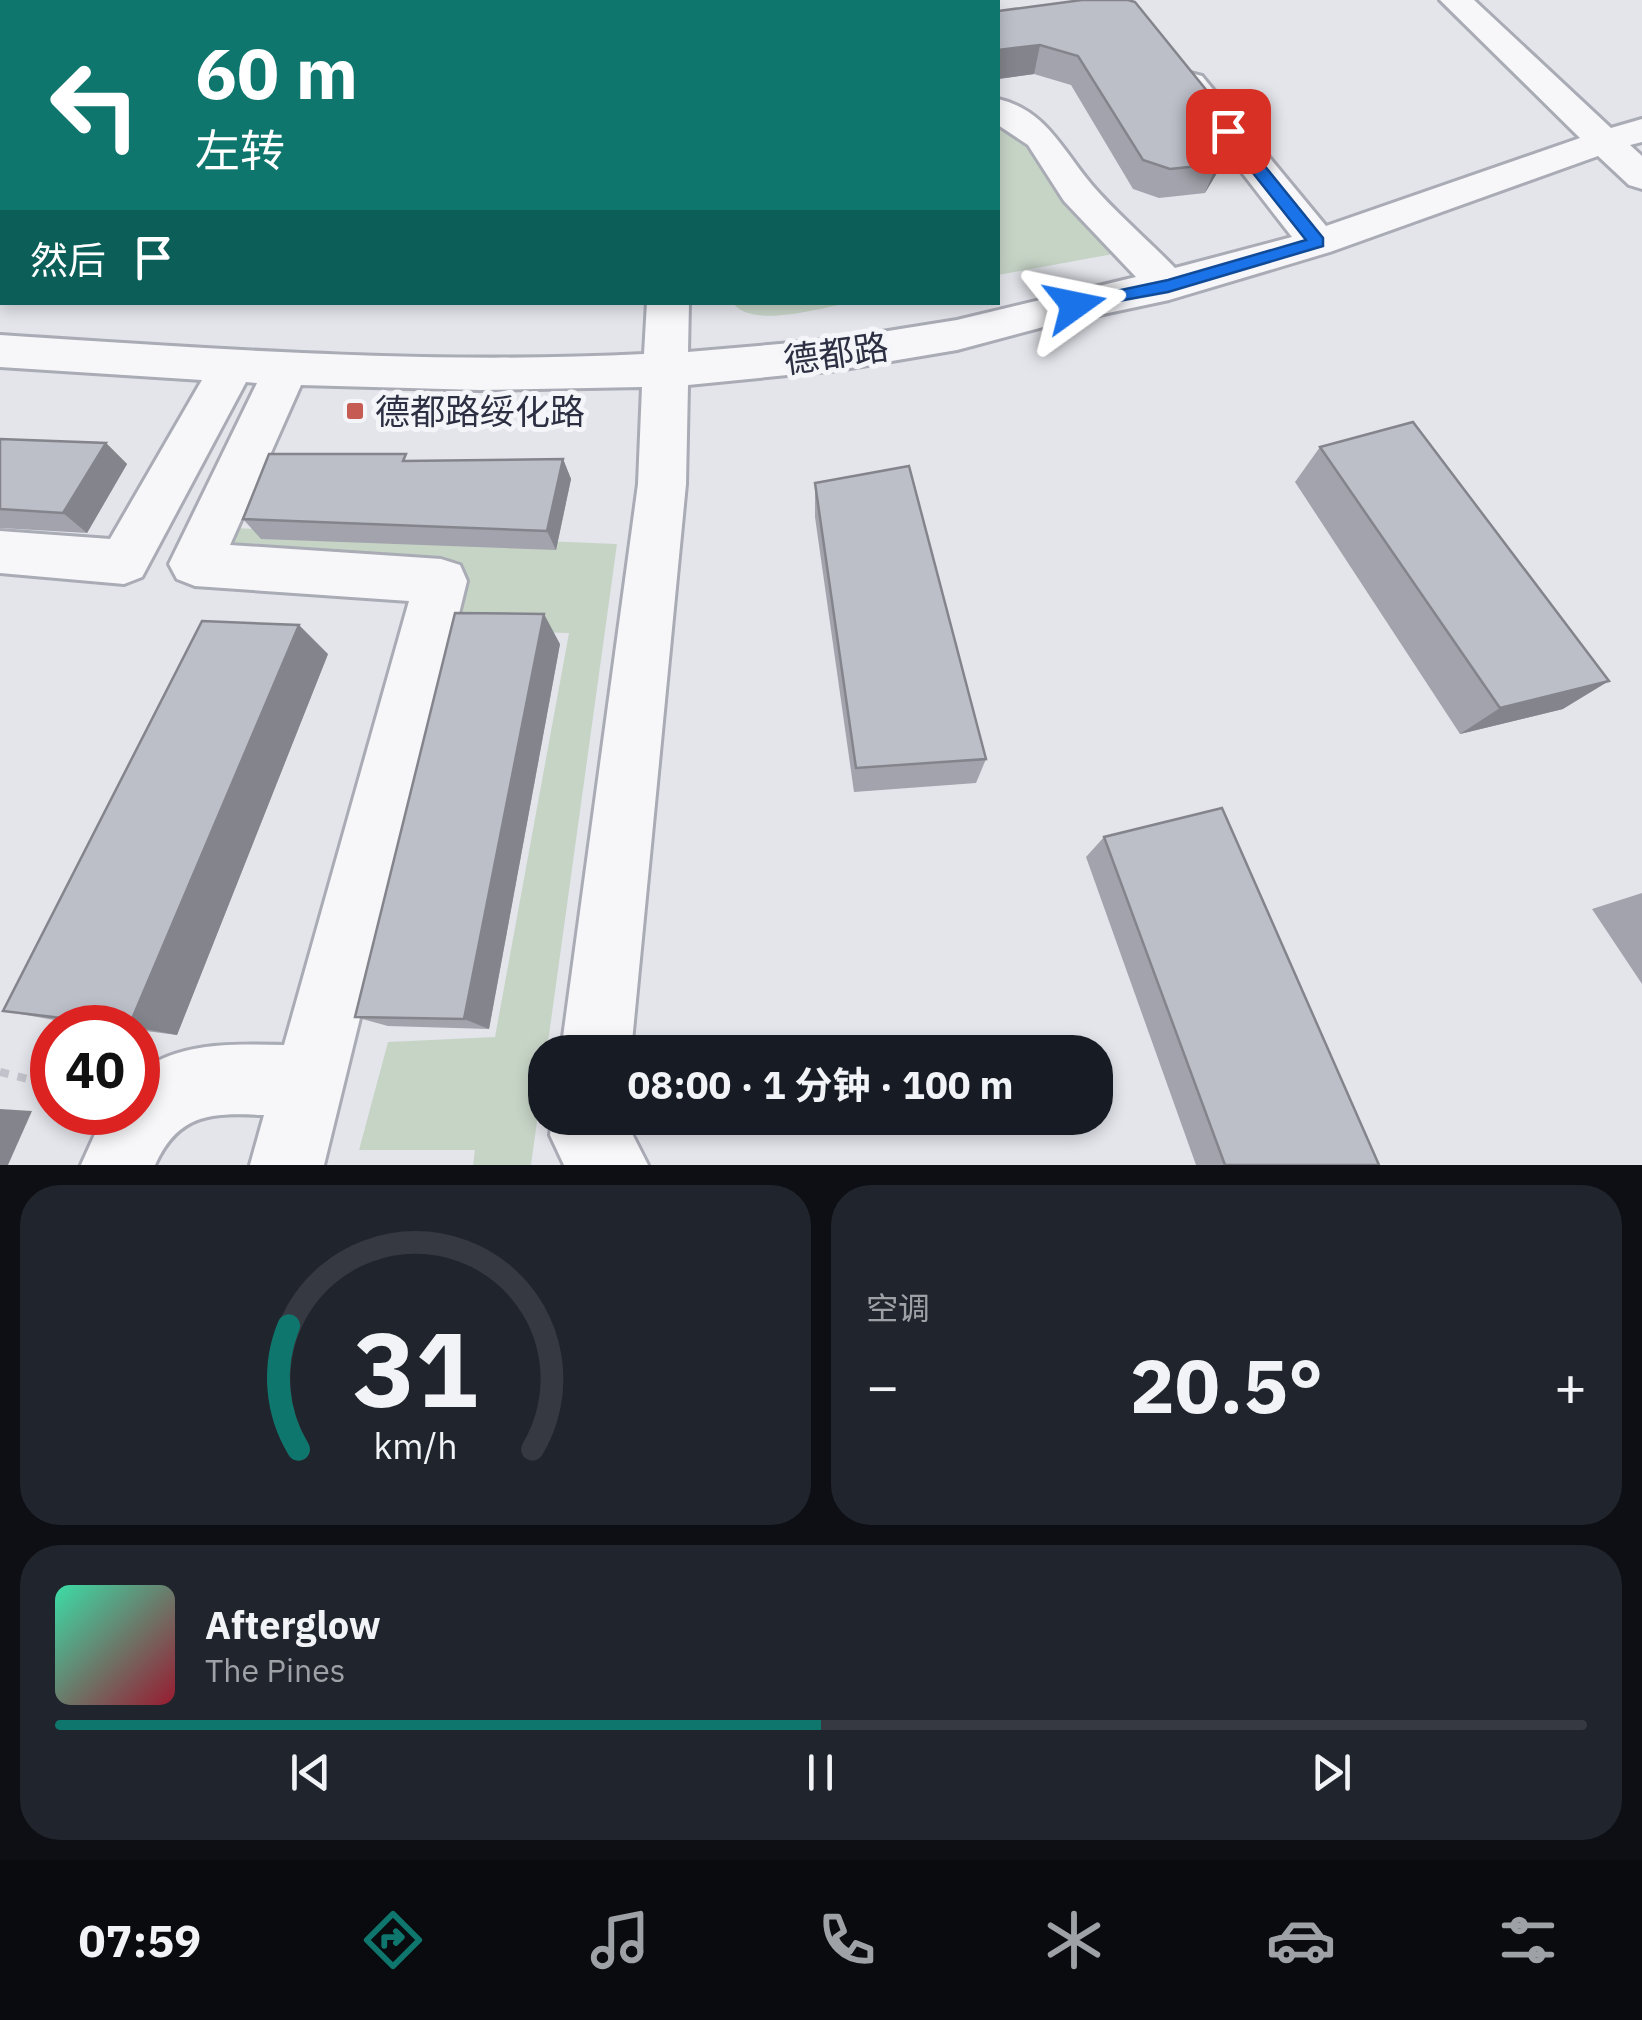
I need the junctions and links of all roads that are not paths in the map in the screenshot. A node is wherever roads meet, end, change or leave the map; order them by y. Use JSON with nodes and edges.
{"nodes":[{"id":1,"x":1456,"y":0,"type":"edge"},
{"id":2,"x":1163,"y":50,"type":"edge"},
{"id":3,"x":1000,"y":94,"type":"edge"},
{"id":4,"x":1000,"y":111,"type":"edge"},
{"id":5,"x":1642,"y":130,"type":"edge"},
{"id":6,"x":1041,"y":138,"type":"junction"},
{"id":7,"x":1602,"y":142,"type":"junction"},
{"id":8,"x":1642,"y":178,"type":"edge"},
{"id":9,"x":1317,"y":242,"type":"junction"},
{"id":10,"x":1168,"y":286,"type":"junction"},
{"id":11,"x":668,"y":305,"type":"edge"},
{"id":12,"x":0,"y":351,"type":"edge"},
{"id":13,"x":260,"y":367,"type":"junction"},
{"id":14,"x":663,"y":369,"type":"junction"},
{"id":15,"x":0,"y":552,"type":"edge"},
{"id":16,"x":598,"y":1035,"type":"edge"},
{"id":17,"x":309,"y":1081,"type":"junction"},
{"id":18,"x":586,"y":1135,"type":"edge"},
{"id":19,"x":118,"y":1165,"type":"edge"},
{"id":20,"x":287,"y":1165,"type":"edge"},
{"id":21,"x":611,"y":1165,"type":"edge"}],
"edges":[{"from":1,"to":7,"type":"street"},
{"from":2,"to":9,"type":"street"},
{"from":3,"to":6,"type":"street"},
{"from":4,"to":6,"type":"street"},
{"from":5,"to":7,"type":"street","name":"德都路"},
{"from":6,"to":10,"type":"street"},
{"from":7,"to":8,"type":"street"},
{"from":7,"to":9,"type":"street","name":"德都路"},
{"from":9,"to":10,"type":"street","name":"德都路"},
{"from":10,"to":14,"type":"street","name":"德都路"},
{"from":11,"to":14,"type":"street"},
{"from":12,"to":13,"type":"street","name":"德都路"},
{"from":13,"to":14,"type":"street","name":"德都路"},
{"from":13,"to":15,"type":"street"},
{"from":13,"to":17,"type":"street"},
{"from":14,"to":16,"type":"street"},
{"from":17,"to":19,"type":"street"},
{"from":17,"to":20,"type":"street"},
{"from":18,"to":21,"type":"street"}]}
